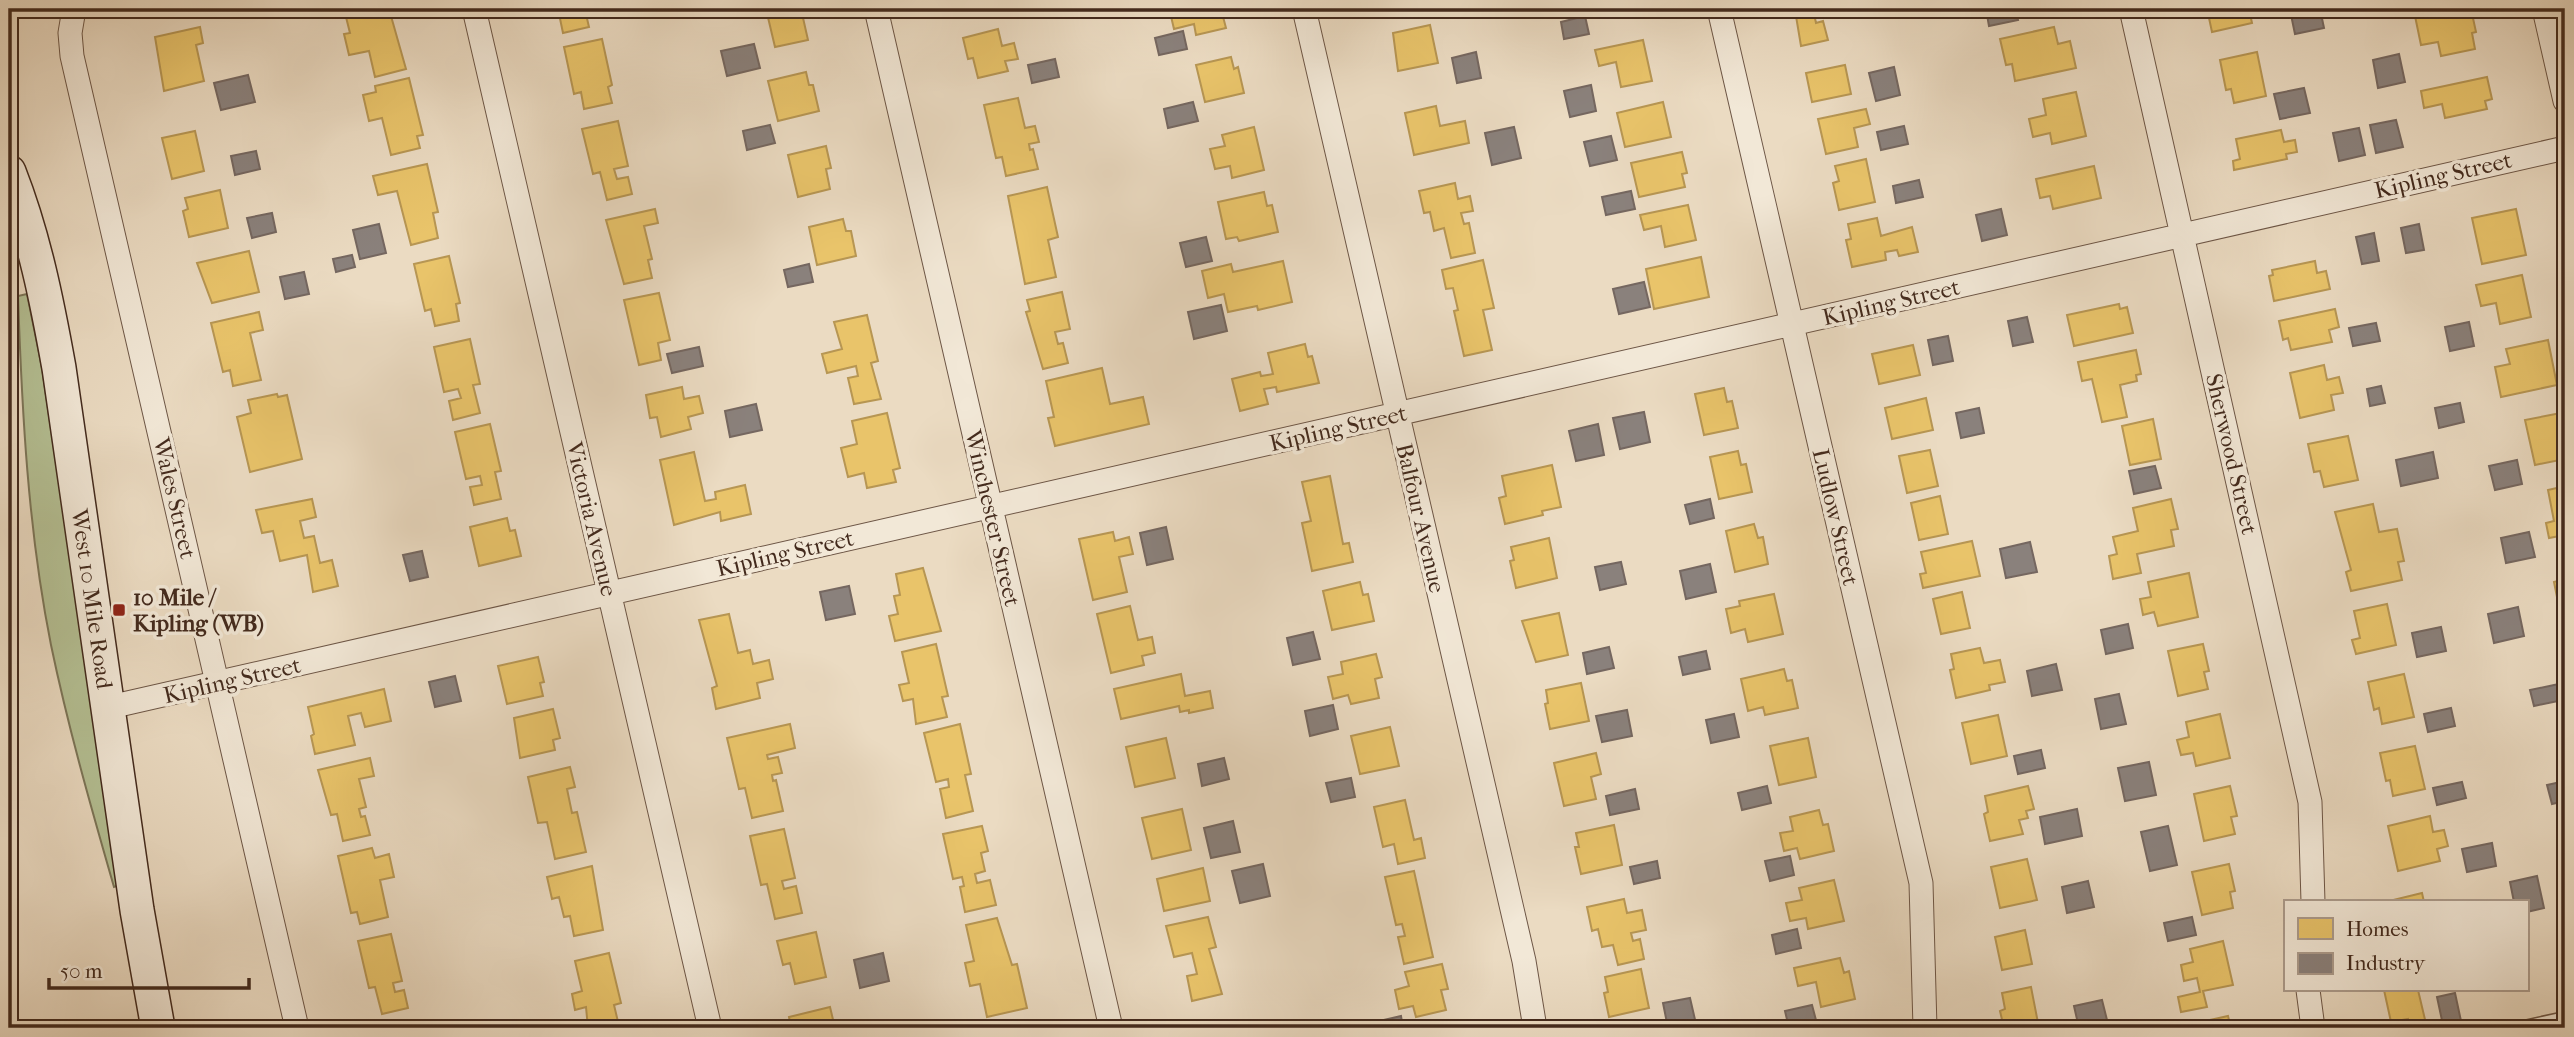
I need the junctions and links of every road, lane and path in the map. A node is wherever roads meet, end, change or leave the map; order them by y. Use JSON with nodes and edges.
{"nodes":[{"id":1,"x":74,"y":9,"type":"edge"},
{"id":2,"x":474,"y":9,"type":"edge"},
{"id":3,"x":876,"y":9,"type":"edge"},
{"id":4,"x":1304,"y":9,"type":"edge"},
{"id":5,"x":1719,"y":9,"type":"edge"},
{"id":6,"x":2131,"y":9,"type":"edge"},
{"id":7,"x":2544,"y":9,"type":"edge"},
{"id":8,"x":2565,"y":101,"type":"edge"},
{"id":9,"x":2565,"y":148,"type":"edge"},
{"id":10,"x":9,"y":172,"type":"edge"},
{"id":11,"x":2184,"y":236,"type":"junction"},
{"id":12,"x":1791,"y":325,"type":"junction"},
{"id":13,"x":1398,"y":415,"type":"junction"},
{"id":14,"x":990,"y":506,"type":"junction"},
{"id":15,"x":609,"y":593,"type":"junction"},
{"id":16,"x":218,"y":683,"type":"junction"},
{"id":17,"x":110,"y":707,"type":"junction"},
{"id":18,"x":2313,"y":900,"type":"edge"},
{"id":19,"x":2308,"y":992,"type":"edge"},
{"id":20,"x":2565,"y":1017,"type":"edge"},
{"id":21,"x":158,"y":1028,"type":"edge"},
{"id":22,"x":297,"y":1028,"type":"edge"},
{"id":23,"x":710,"y":1028,"type":"edge"},
{"id":24,"x":1111,"y":1028,"type":"edge"},
{"id":25,"x":1535,"y":1028,"type":"edge"},
{"id":26,"x":1925,"y":1028,"type":"edge"},
{"id":27,"x":2313,"y":1028,"type":"edge"},
{"id":28,"x":2520,"y":1028,"type":"edge"}],
"edges":[{"from":1,"to":16,"type":"street","name":"Wales Street"},
{"from":2,"to":15,"type":"street","name":"Victoria Avenue"},
{"from":3,"to":14,"type":"street","name":"Winchester Street"},
{"from":4,"to":13,"type":"street","name":"Balfour Avenue"},
{"from":5,"to":12,"type":"street","name":"Ludlow Street"},
{"from":6,"to":11,"type":"street","name":"Sherwood Street"},
{"from":7,"to":8,"type":"street"},
{"from":9,"to":11,"type":"street","name":"Kipling Street"},
{"from":10,"to":17,"type":"main road","name":"West 10 Mile Road"},
{"from":11,"to":12,"type":"street","name":"Kipling Street"},
{"from":11,"to":18,"type":"street","name":"Sherwood Street"},
{"from":12,"to":13,"type":"street","name":"Kipling Street"},
{"from":12,"to":26,"type":"street","name":"Ludlow Street"},
{"from":13,"to":14,"type":"street","name":"Kipling Street"},
{"from":13,"to":25,"type":"street","name":"Balfour Avenue"},
{"from":14,"to":15,"type":"street","name":"Kipling Street"},
{"from":14,"to":24,"type":"street","name":"Winchester Street"},
{"from":15,"to":16,"type":"street","name":"Kipling Street"},
{"from":15,"to":23,"type":"street","name":"Victoria Avenue"},
{"from":16,"to":17,"type":"street","name":"Kipling Street"},
{"from":16,"to":22,"type":"street","name":"Wales Street"},
{"from":17,"to":21,"type":"main road","name":"West 10 Mile Road"},
{"from":19,"to":27,"type":"street"},
{"from":20,"to":28,"type":"lane"}]}
